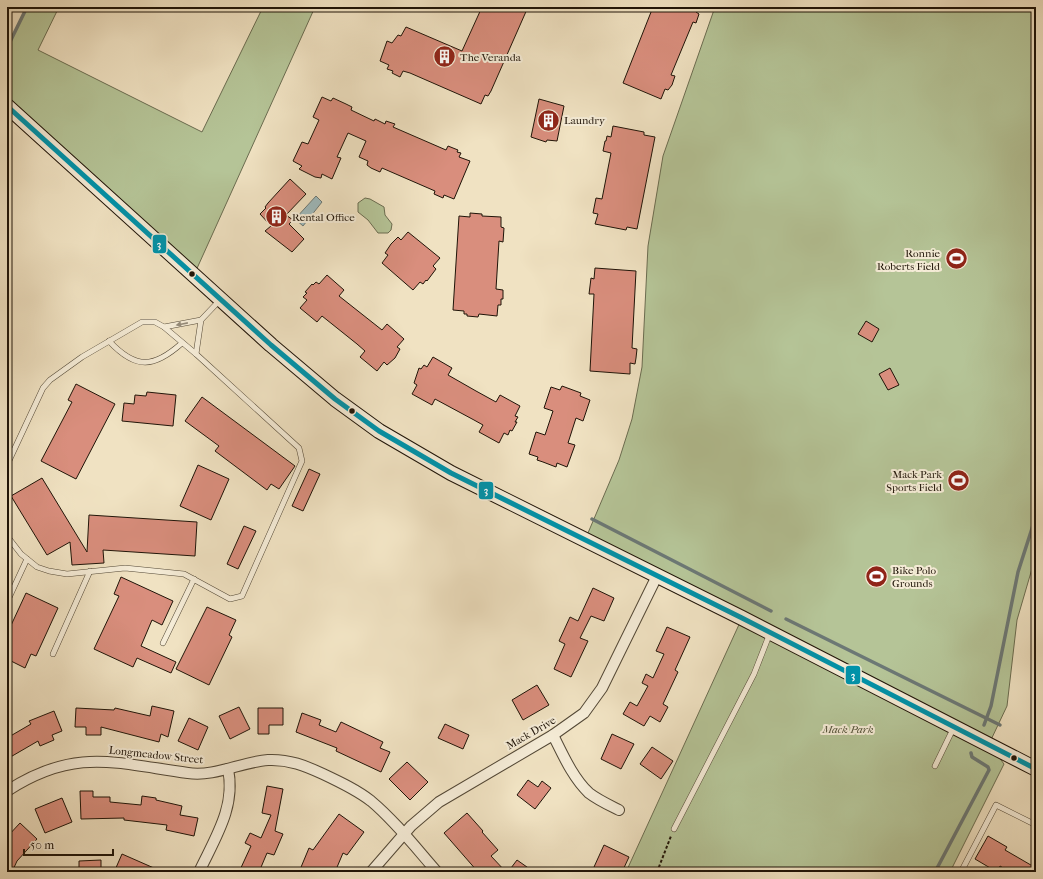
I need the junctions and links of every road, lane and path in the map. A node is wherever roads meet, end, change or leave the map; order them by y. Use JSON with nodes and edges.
{"nodes":[{"id":1,"x":7,"y":106,"type":"edge"},
{"id":2,"x":221,"y":299,"type":"junction"},
{"id":3,"x":201,"y":320,"type":"junction"},
{"id":4,"x":164,"y":327,"type":"junction"},
{"id":5,"x":109,"y":341,"type":"junction"},
{"id":6,"x":182,"y":343,"type":"junction"},
{"id":7,"x":196,"y":354,"type":"junction"},
{"id":8,"x":7,"y":465,"type":"edge"},
{"id":9,"x":7,"y":536,"type":"edge"},
{"id":10,"x":27,"y":559,"type":"junction"},
{"id":11,"x":90,"y":571,"type":"junction"},
{"id":12,"x":657,"y":576,"type":"junction"},
{"id":13,"x":194,"y":579,"type":"junction"},
{"id":14,"x":7,"y":602,"type":"edge"},
{"id":15,"x":770,"y":633,"type":"junction"},
{"id":16,"x":163,"y":643,"type":"dead end"},
{"id":17,"x":52,"y":654,"type":"dead end"},
{"id":18,"x":954,"y":726,"type":"junction"},
{"id":19,"x":553,"y":735,"type":"junction"},
{"id":20,"x":935,"y":766,"type":"dead end"},
{"id":21,"x":228,"y":769,"type":"junction"},
{"id":22,"x":1036,"y":769,"type":"edge"},
{"id":23,"x":7,"y":791,"type":"edge"},
{"id":24,"x":619,"y":810,"type":"dead end"},
{"id":25,"x":1036,"y":825,"type":"edge"},
{"id":26,"x":674,"y":829,"type":"joint"},
{"id":27,"x":403,"y":834,"type":"junction"},
{"id":28,"x":199,"y":872,"type":"edge"},
{"id":29,"x":371,"y":872,"type":"edge"},
{"id":30,"x":437,"y":872,"type":"edge"},
{"id":31,"x":657,"y":872,"type":"edge"},
{"id":32,"x":961,"y":872,"type":"edge"}],
"edges":[{"from":1,"to":2,"type":"main road"},
{"from":2,"to":3,"type":"lane"},
{"from":2,"to":12,"type":"main road"},
{"from":3,"to":4,"type":"lane","one_way":true},
{"from":3,"to":7,"type":"lane"},
{"from":4,"to":5,"type":"lane"},
{"from":4,"to":6,"type":"lane"},
{"from":5,"to":6,"type":"lane"},
{"from":5,"to":8,"type":"lane"},
{"from":6,"to":7,"type":"lane"},
{"from":7,"to":13,"type":"lane"},
{"from":9,"to":10,"type":"lane"},
{"from":10,"to":11,"type":"lane"},
{"from":10,"to":14,"type":"lane"},
{"from":11,"to":13,"type":"lane"},
{"from":11,"to":17,"type":"lane"},
{"from":12,"to":15,"type":"main road"},
{"from":12,"to":19,"type":"street","name":"Mack Drive"},
{"from":13,"to":16,"type":"lane"},
{"from":15,"to":18,"type":"main road"},
{"from":15,"to":26,"type":"lane"},
{"from":18,"to":20,"type":"lane"},
{"from":18,"to":22,"type":"main road"},
{"from":19,"to":24,"type":"street"},
{"from":19,"to":27,"type":"street","name":"Mack Drive"},
{"from":21,"to":23,"type":"street","name":"Longmeadow Street"},
{"from":21,"to":27,"type":"street","name":"Longmeadow Street"},
{"from":21,"to":28,"type":"street"},
{"from":25,"to":32,"type":"lane"},
{"from":26,"to":31,"type":"path"},
{"from":27,"to":29,"type":"street","name":"Mack Drive"},
{"from":27,"to":30,"type":"street","name":"Longmeadow Street"}]}
